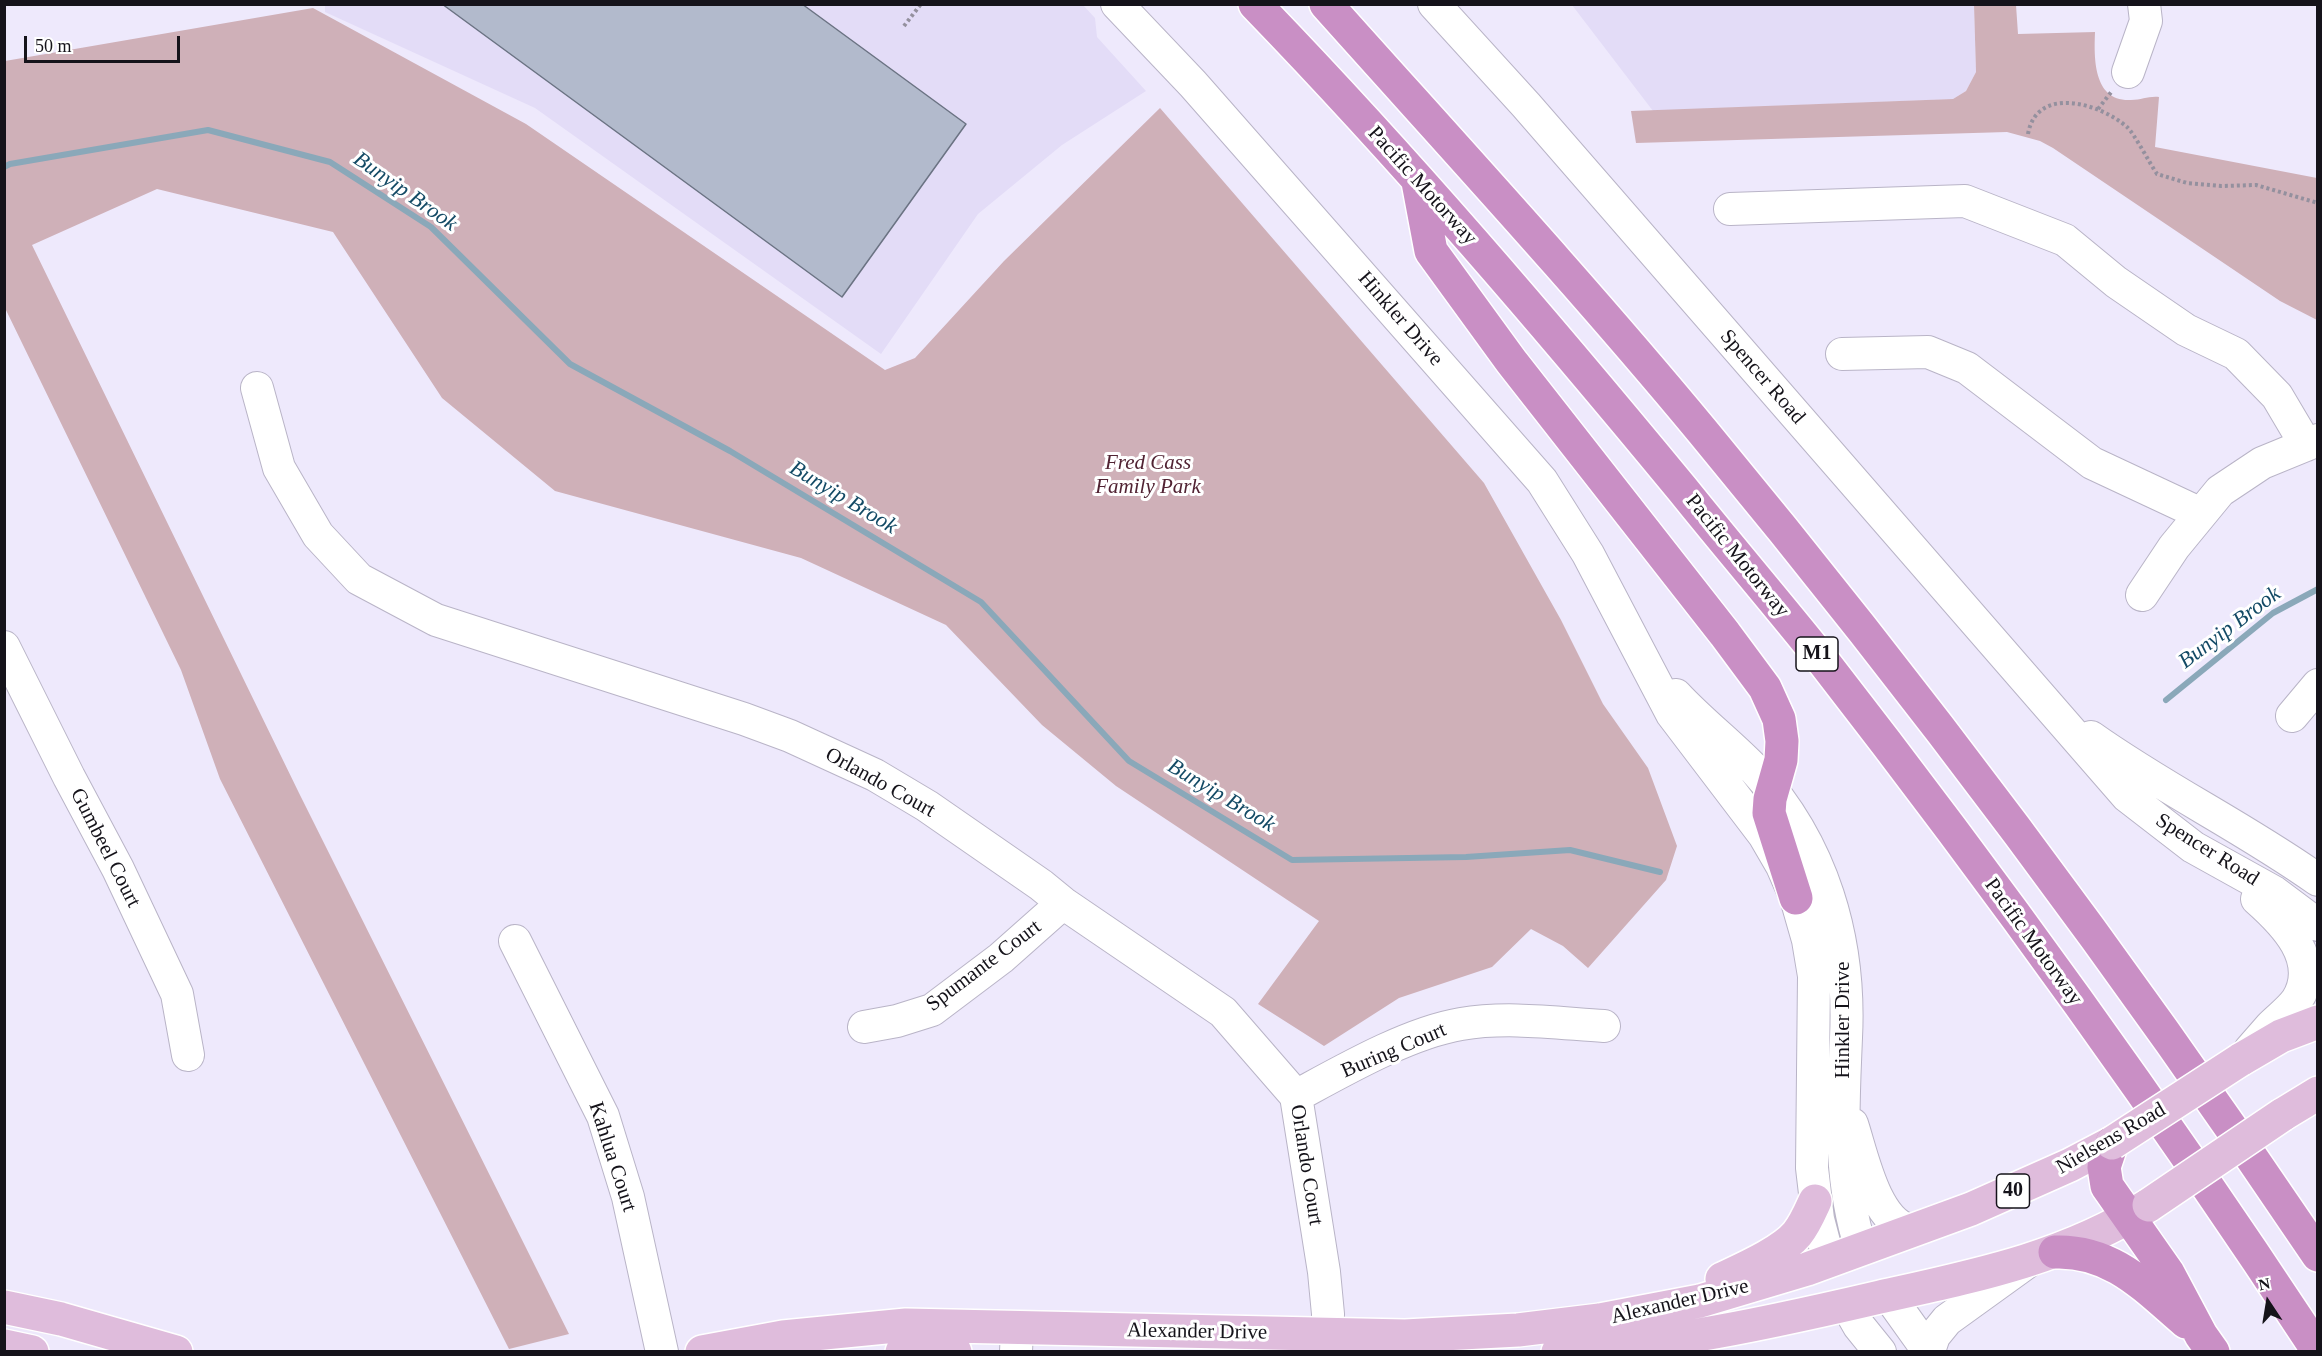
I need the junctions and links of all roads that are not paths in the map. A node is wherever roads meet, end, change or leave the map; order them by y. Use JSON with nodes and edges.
{"nodes":[{"id":1,"x":1117,"y":4,"type":"edge"},
{"id":2,"x":1255,"y":4,"type":"edge"},
{"id":3,"x":1326,"y":4,"type":"edge"},
{"id":4,"x":1434,"y":4,"type":"edge"},
{"id":5,"x":1458,"y":4,"type":"edge"},
{"id":6,"x":2144,"y":4,"type":"edge"},
{"id":7,"x":1468,"y":41,"type":"junction"},
{"id":8,"x":2128,"y":72,"type":"dead end"},
{"id":9,"x":1418,"y":180,"type":"junction"},
{"id":10,"x":1730,"y":209,"type":"dead end"},
{"id":11,"x":1842,"y":354,"type":"dead end"},
{"id":12,"x":257,"y":388,"type":"dead end"},
{"id":13,"x":2312,"y":443,"type":"edge"},
{"id":14,"x":2201,"y":514,"type":"junction"},
{"id":15,"x":2142,"y":595,"type":"dead end"},
{"id":16,"x":4,"y":647,"type":"edge"},
{"id":17,"x":1645,"y":661,"type":"junction"},
{"id":18,"x":2318,"y":685,"type":"edge"},
{"id":19,"x":14,"y":695,"type":"edge"},
{"id":20,"x":2056,"y":712,"type":"junction"},
{"id":21,"x":2292,"y":716,"type":"dead end"},
{"id":22,"x":1773,"y":790,"type":"junction"},
{"id":23,"x":2193,"y":847,"type":"junction"},
{"id":24,"x":2318,"y":880,"type":"edge"},
{"id":25,"x":1796,"y":898,"type":"junction"},
{"id":26,"x":1063,"y":903,"type":"junction"},
{"id":27,"x":2318,"y":926,"type":"edge"},
{"id":28,"x":514,"y":941,"type":"dead end"},
{"id":29,"x":2318,"y":1022,"type":"edge"},
{"id":30,"x":1604,"y":1026,"type":"dead end"},
{"id":31,"x":864,"y":1027,"type":"dead end"},
{"id":32,"x":188,"y":1055,"type":"dead end"},
{"id":33,"x":2242,"y":1059,"type":"junction"},
{"id":34,"x":2318,"y":1093,"type":"edge"},
{"id":35,"x":1296,"y":1096,"type":"junction"},
{"id":36,"x":1843,"y":1098,"type":"junction"},
{"id":37,"x":2112,"y":1143,"type":"junction"},
{"id":38,"x":1815,"y":1201,"type":"junction"},
{"id":39,"x":2139,"y":1211,"type":"junction"},
{"id":40,"x":1910,"y":1230,"type":"junction"},
{"id":41,"x":1861,"y":1249,"type":"junction"},
{"id":42,"x":2318,"y":1255,"type":"edge"},
{"id":43,"x":2042,"y":1257,"type":"junction"},
{"id":44,"x":1829,"y":1261,"type":"junction"},
{"id":45,"x":1889,"y":1296,"type":"junction"},
{"id":46,"x":1847,"y":1305,"type":"junction"},
{"id":47,"x":4,"y":1307,"type":"edge"},
{"id":48,"x":1610,"y":1334,"type":"edge"},
{"id":49,"x":1016,"y":1340,"type":"edge"},
{"id":50,"x":2207,"y":1343,"type":"edge"},
{"id":51,"x":1328,"y":1344,"type":"edge"},
{"id":52,"x":125,"y":1345,"type":"edge"},
{"id":53,"x":4,"y":1346,"type":"edge"},
{"id":54,"x":1929,"y":1351,"type":"edge"},
{"id":55,"x":32,"y":1352,"type":"edge"},
{"id":56,"x":176,"y":1352,"type":"edge"},
{"id":57,"x":662,"y":1352,"type":"edge"},
{"id":58,"x":702,"y":1352,"type":"edge"},
{"id":59,"x":902,"y":1352,"type":"edge"},
{"id":60,"x":955,"y":1352,"type":"edge"},
{"id":61,"x":1558,"y":1352,"type":"edge"},
{"id":62,"x":1880,"y":1352,"type":"edge"},
{"id":63,"x":2318,"y":1352,"type":"edge"}],
"edges":[{"from":1,"to":17,"type":"street","name":"Hinkler Drive"},
{"from":2,"to":9,"type":"highway","name":"Pacific Motorway","number":"M1"},
{"from":3,"to":42,"type":"highway","number":"M1"},
{"from":4,"to":7,"type":"street","name":"Spencer Road"},
{"from":5,"to":7,"type":"street","name":"Spencer Road"},
{"from":6,"to":8,"type":"street"},
{"from":7,"to":20,"type":"street","name":"Spencer Road"},
{"from":9,"to":22,"type":"highway"},
{"from":9,"to":63,"type":"highway","name":"Pacific Motorway","number":"M1"},
{"from":10,"to":13,"type":"street"},
{"from":11,"to":14,"type":"street"},
{"from":12,"to":26,"type":"street","name":"Orlando Court"},
{"from":13,"to":14,"type":"street"},
{"from":14,"to":15,"type":"street"},
{"from":16,"to":19,"type":"street","name":"Gumbeel Court"},
{"from":17,"to":22,"type":"street","name":"Hinkler Drive"},
{"from":17,"to":25,"type":"street","name":"Hinkler Drive"},
{"from":18,"to":21,"type":"street"},
{"from":19,"to":32,"type":"street","name":"Gumbeel Court"},
{"from":20,"to":23,"type":"street","name":"Spencer Road"},
{"from":20,"to":24,"type":"street","name":"Spencer Road"},
{"from":22,"to":25,"type":"highway"},
{"from":22,"to":36,"type":"street","name":"Hinkler Drive"},
{"from":23,"to":27,"type":"street","name":"Spencer Road"},
{"from":23,"to":33,"type":"street"},
{"from":25,"to":38,"type":"street","name":"Hinkler Drive"},
{"from":26,"to":31,"type":"street","name":"Spumante Court"},
{"from":26,"to":35,"type":"street","name":"Orlando Court"},
{"from":28,"to":57,"type":"street","name":"Kahlua Court"},
{"from":29,"to":33,"type":"main road","name":"Nielsens Road","number":"40"},
{"from":30,"to":35,"type":"street","name":"Buring Court"},
{"from":33,"to":37,"type":"main road","name":"Nielsens Road","number":"40","bridge":true},
{"from":34,"to":39,"type":"main road","number":"40","bridge":true},
{"from":35,"to":51,"type":"street","name":"Orlando Court"},
{"from":36,"to":40,"type":"street"},
{"from":36,"to":41,"type":"street","name":"Hinkler Drive"},
{"from":37,"to":39,"type":"highway"},
{"from":37,"to":40,"type":"main road","name":"Nielsens Road","number":"40"},
{"from":38,"to":44,"type":"street","name":"Hinkler Drive"},
{"from":38,"to":48,"type":"main road"},
{"from":39,"to":43,"type":"main road","number":"40"},
{"from":39,"to":50,"type":"highway"},
{"from":40,"to":41,"type":"main road","name":"Nielsens Road","number":"40"},
{"from":41,"to":44,"type":"main road","number":"40"},
{"from":41,"to":45,"type":"main road","name":"Hinkler Drive"},
{"from":43,"to":45,"type":"main road","number":"40"},
{"from":43,"to":50,"type":"highway"},
{"from":43,"to":54,"type":"street"},
{"from":44,"to":46,"type":"main road","name":"Hinkler Drive"},
{"from":44,"to":48,"type":"main road","name":"Alexander Drive","number":"40"},
{"from":45,"to":46,"type":"main road","name":"Alexander Drive","number":"40"},
{"from":45,"to":54,"type":"street","name":"Hinkler Drive"},
{"from":46,"to":48,"type":"main road","name":"Alexander Drive","number":"40"},
{"from":46,"to":62,"type":"street","name":"Hinkler Drive"},
{"from":47,"to":52,"type":"main road"},
{"from":48,"to":51,"type":"main road","name":"Alexander Drive","number":"40"},
{"from":48,"to":61,"type":"main road","name":"Alexander Drive","number":"40"},
{"from":49,"to":51,"type":"main road","name":"Alexander Drive","number":"40"},
{"from":49,"to":58,"type":"main road","name":"Alexander Drive","number":"40"},
{"from":52,"to":56,"type":"main road"},
{"from":53,"to":55,"type":"main road"},
{"from":59,"to":60,"type":"main road"}]}
